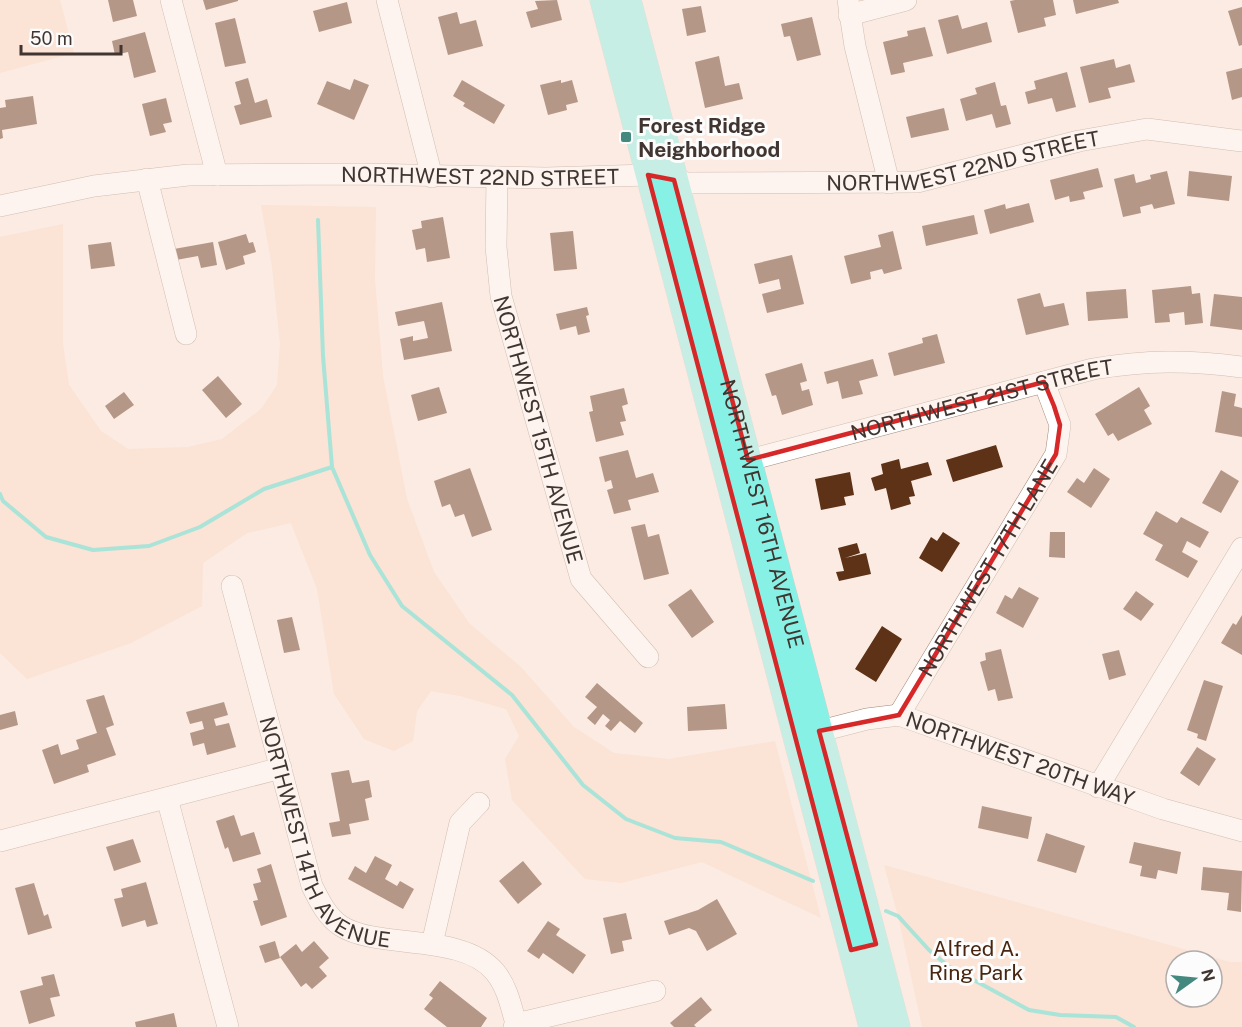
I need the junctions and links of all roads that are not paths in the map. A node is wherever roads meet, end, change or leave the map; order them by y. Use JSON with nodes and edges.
{"nodes":[{"id":1,"x":171,"y":0,"type":"edge"},
{"id":2,"x":387,"y":0,"type":"edge"},
{"id":3,"x":603,"y":0,"type":"edge"},
{"id":4,"x":628,"y":0,"type":"edge"},
{"id":5,"x":906,"y":0,"type":"edge"},
{"id":6,"x":849,"y":8,"type":"edge"},
{"id":7,"x":1242,"y":141,"type":"edge"},
{"id":8,"x":217,"y":175,"type":"junction"},
{"id":9,"x":648,"y":175,"type":"junction"},
{"id":10,"x":432,"y":177,"type":"junction"},
{"id":11,"x":497,"y":177,"type":"junction"},
{"id":12,"x":147,"y":179,"type":"junction"},
{"id":13,"x":674,"y":180,"type":"junction"},
{"id":14,"x":889,"y":183,"type":"junction"},
{"id":15,"x":0,"y":206,"type":"edge"},
{"id":16,"x":186,"y":334,"type":"dead end"},
{"id":17,"x":1242,"y":367,"type":"edge"},
{"id":18,"x":1044,"y":382,"type":"junction"},
{"id":19,"x":736,"y":463,"type":"junction"},
{"id":20,"x":1242,"y":548,"type":"edge"},
{"id":21,"x":232,"y":586,"type":"dead end"},
{"id":22,"x":648,"y":657,"type":"dead end"},
{"id":23,"x":899,"y":715,"type":"junction"},
{"id":24,"x":807,"y":735,"type":"junction"},
{"id":25,"x":281,"y":768,"type":"junction"},
{"id":26,"x":1098,"y":787,"type":"junction"},
{"id":27,"x":167,"y":798,"type":"junction"},
{"id":28,"x":479,"y":803,"type":"dead end"},
{"id":29,"x":1242,"y":831,"type":"edge"},
{"id":30,"x":0,"y":841,"type":"edge"},
{"id":31,"x":432,"y":944,"type":"junction"},
{"id":32,"x":876,"y":944,"type":"junction"},
{"id":33,"x":851,"y":950,"type":"junction"},
{"id":34,"x":655,"y":991,"type":"dead end"},
{"id":35,"x":515,"y":1026,"type":"edge"},
{"id":36,"x":228,"y":1027,"type":"edge"},
{"id":37,"x":872,"y":1027,"type":"edge"},
{"id":38,"x":897,"y":1027,"type":"edge"}],
"edges":[{"from":1,"to":8,"type":"street"},
{"from":2,"to":10,"type":"street"},
{"from":3,"to":9,"type":"main road","name":"NORTHWEST 16TH AVENUE"},
{"from":4,"to":13,"type":"main road","name":"NORTHWEST 16TH AVENUE"},
{"from":5,"to":6,"type":"street"},
{"from":6,"to":14,"type":"street"},
{"from":7,"to":14,"type":"street","name":"NORTHWEST 22ND STREET"},
{"from":8,"to":10,"type":"street","name":"NORTHWEST 22ND STREET"},
{"from":8,"to":12,"type":"street","name":"NORTHWEST 22ND STREET"},
{"from":9,"to":11,"type":"street","name":"NORTHWEST 22ND STREET"},
{"from":9,"to":13,"type":"street","name":"NORTHWEST 22ND STREET"},
{"from":9,"to":19,"type":"main road","name":"NORTHWEST 16TH AVENUE"},
{"from":10,"to":11,"type":"street","name":"NORTHWEST 22ND STREET"},
{"from":11,"to":22,"type":"street","name":"NORTHWEST 15TH AVENUE"},
{"from":12,"to":15,"type":"street","name":"NORTHWEST 22ND STREET"},
{"from":12,"to":16,"type":"street"},
{"from":13,"to":14,"type":"street","name":"NORTHWEST 22ND STREET"},
{"from":13,"to":19,"type":"main road","name":"NORTHWEST 16TH AVENUE"},
{"from":17,"to":18,"type":"street","name":"NORTHWEST 21ST STREET"},
{"from":18,"to":19,"type":"street","name":"NORTHWEST 21ST STREET"},
{"from":18,"to":23,"type":"street","name":"NORTHWEST 17TH LANE"},
{"from":19,"to":24,"type":"main road","name":"NORTHWEST 16TH AVENUE"},
{"from":20,"to":26,"type":"street"},
{"from":21,"to":25,"type":"street","name":"NORTHWEST 14TH AVENUE"},
{"from":23,"to":24,"type":"street","name":"NORTHWEST 20TH WAY"},
{"from":23,"to":26,"type":"street","name":"NORTHWEST 20TH WAY"},
{"from":24,"to":32,"type":"main road","name":"NORTHWEST 16TH AVENUE"},
{"from":24,"to":33,"type":"main road","name":"NORTHWEST 16TH AVENUE"},
{"from":25,"to":27,"type":"street"},
{"from":25,"to":31,"type":"street","name":"NORTHWEST 14TH AVENUE"},
{"from":26,"to":29,"type":"street","name":"NORTHWEST 20TH WAY"},
{"from":27,"to":30,"type":"street"},
{"from":27,"to":36,"type":"street"},
{"from":28,"to":31,"type":"street"},
{"from":31,"to":35,"type":"street","name":"NORTHWEST 14TH AVENUE"},
{"from":32,"to":33,"type":"main road"},
{"from":32,"to":38,"type":"main road","name":"NORTHWEST 16TH AVENUE"},
{"from":33,"to":37,"type":"main road","name":"NORTHWEST 16TH AVENUE"},
{"from":34,"to":35,"type":"street"}]}
